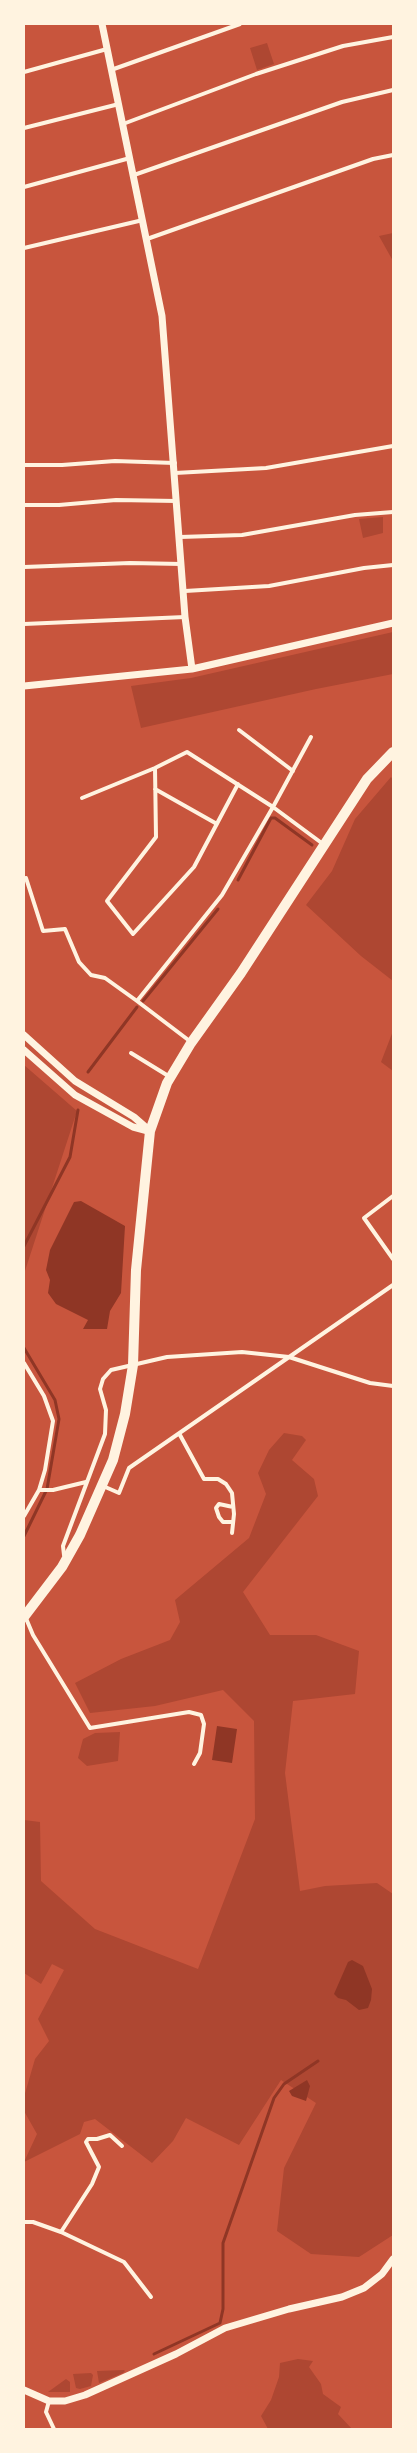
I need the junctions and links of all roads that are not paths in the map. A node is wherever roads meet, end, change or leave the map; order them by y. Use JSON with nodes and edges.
{"nodes":[{"id":1,"x":102,"y":24,"type":"edge"},
{"id":2,"x":240,"y":24,"type":"edge"},
{"id":3,"x":393,"y":37,"type":"edge"},
{"id":4,"x":107,"y":49,"type":"junction"},
{"id":5,"x":111,"y":70,"type":"junction"},
{"id":6,"x":24,"y":72,"type":"edge"},
{"id":7,"x":393,"y":90,"type":"edge"},
{"id":8,"x":119,"y":104,"type":"junction"},
{"id":9,"x":123,"y":124,"type":"junction"},
{"id":10,"x":24,"y":128,"type":"edge"},
{"id":11,"x":393,"y":155,"type":"edge"},
{"id":12,"x":130,"y":158,"type":"junction"},
{"id":13,"x":134,"y":175,"type":"junction"},
{"id":14,"x":24,"y":186,"type":"edge"},
{"id":15,"x":143,"y":220,"type":"junction"},
{"id":16,"x":147,"y":239,"type":"junction"},
{"id":17,"x":24,"y":248,"type":"edge"},
{"id":18,"x":393,"y":446,"type":"edge"},
{"id":19,"x":174,"y":463,"type":"junction"},
{"id":20,"x":24,"y":465,"type":"edge"},
{"id":21,"x":175,"y":473,"type":"junction"},
{"id":22,"x":177,"y":501,"type":"junction"},
{"id":23,"x":24,"y":505,"type":"edge"},
{"id":24,"x":393,"y":512,"type":"edge"},
{"id":25,"x":180,"y":537,"type":"junction"},
{"id":26,"x":182,"y":564,"type":"junction"},
{"id":27,"x":393,"y":565,"type":"edge"},
{"id":28,"x":24,"y":567,"type":"edge"},
{"id":29,"x":185,"y":591,"type":"junction"},
{"id":30,"x":185,"y":617,"type":"junction"},
{"id":31,"x":393,"y":623,"type":"edge"},
{"id":32,"x":24,"y":624,"type":"edge"},
{"id":33,"x":192,"y":669,"type":"junction"},
{"id":34,"x":24,"y":686,"type":"edge"},
{"id":35,"x":239,"y":730,"type":"dead end"},
{"id":36,"x":311,"y":737,"type":"dead end"},
{"id":37,"x":393,"y":752,"type":"edge"},
{"id":38,"x":155,"y":768,"type":"junction"},
{"id":39,"x":293,"y":771,"type":"junction"},
{"id":40,"x":238,"y":784,"type":"junction"},
{"id":41,"x":155,"y":789,"type":"junction"},
{"id":42,"x":82,"y":798,"type":"dead end"},
{"id":43,"x":273,"y":807,"type":"junction"},
{"id":44,"x":217,"y":824,"type":"junction"},
{"id":45,"x":324,"y":844,"type":"junction"},
{"id":46,"x":26,"y":878,"type":"dead end"},
{"id":47,"x":137,"y":1001,"type":"junction"},
{"id":48,"x":24,"y":1035,"type":"edge"},
{"id":49,"x":191,"y":1043,"type":"junction"},
{"id":50,"x":24,"y":1050,"type":"edge"},
{"id":51,"x":131,"y":1053,"type":"dead end"},
{"id":52,"x":171,"y":1077,"type":"junction"},
{"id":53,"x":150,"y":1131,"type":"junction"},
{"id":54,"x":393,"y":1196,"type":"edge"},
{"id":55,"x":393,"y":1259,"type":"edge"},
{"id":56,"x":393,"y":1285,"type":"edge"},
{"id":57,"x":289,"y":1357,"type":"junction"},
{"id":58,"x":24,"y":1363,"type":"edge"},
{"id":59,"x":133,"y":1365,"type":"junction"},
{"id":60,"x":393,"y":1386,"type":"edge"},
{"id":61,"x":180,"y":1435,"type":"junction"},
{"id":62,"x":86,"y":1482,"type":"junction"},
{"id":63,"x":102,"y":1485,"type":"junction"},
{"id":64,"x":40,"y":1491,"type":"junction"},
{"id":65,"x":233,"y":1507,"type":"junction"},
{"id":66,"x":24,"y":1516,"type":"edge"},
{"id":67,"x":233,"y":1522,"type":"junction"},
{"id":68,"x":232,"y":1533,"type":"dead end"},
{"id":69,"x":67,"y":1559,"type":"junction"},
{"id":70,"x":24,"y":1616,"type":"edge"},
{"id":71,"x":194,"y":1764,"type":"dead end"},
{"id":72,"x":122,"y":2146,"type":"dead end"},
{"id":73,"x":24,"y":2222,"type":"edge"},
{"id":74,"x":61,"y":2232,"type":"junction"},
{"id":75,"x":393,"y":2259,"type":"edge"},
{"id":76,"x":151,"y":2297,"type":"dead end"},
{"id":77,"x":24,"y":2390,"type":"edge"},
{"id":78,"x":49,"y":2401,"type":"junction"},
{"id":79,"x":54,"y":2429,"type":"edge"}],
"edges":[{"from":1,"to":4,"type":"street"},
{"from":2,"to":5,"type":"street"},
{"from":3,"to":9,"type":"street"},
{"from":4,"to":5,"type":"street"},
{"from":4,"to":6,"type":"street"},
{"from":5,"to":8,"type":"street"},
{"from":7,"to":13,"type":"street"},
{"from":8,"to":9,"type":"street"},
{"from":8,"to":10,"type":"street"},
{"from":9,"to":12,"type":"street"},
{"from":11,"to":16,"type":"street"},
{"from":12,"to":13,"type":"street"},
{"from":12,"to":14,"type":"street"},
{"from":13,"to":15,"type":"street"},
{"from":15,"to":16,"type":"street"},
{"from":15,"to":17,"type":"street"},
{"from":16,"to":19,"type":"street"},
{"from":18,"to":21,"type":"street"},
{"from":19,"to":20,"type":"street"},
{"from":19,"to":21,"type":"street"},
{"from":21,"to":22,"type":"street"},
{"from":22,"to":23,"type":"street"},
{"from":22,"to":25,"type":"street"},
{"from":24,"to":25,"type":"street"},
{"from":25,"to":26,"type":"street"},
{"from":26,"to":28,"type":"street"},
{"from":26,"to":29,"type":"street"},
{"from":27,"to":29,"type":"street"},
{"from":29,"to":30,"type":"street"},
{"from":30,"to":32,"type":"street"},
{"from":30,"to":33,"type":"street"},
{"from":31,"to":33,"type":"street"},
{"from":33,"to":34,"type":"street"},
{"from":35,"to":39,"type":"street"},
{"from":36,"to":39,"type":"street"},
{"from":37,"to":45,"type":"highway"},
{"from":38,"to":40,"type":"street"},
{"from":38,"to":41,"type":"street"},
{"from":38,"to":42,"type":"street"},
{"from":39,"to":43,"type":"street"},
{"from":40,"to":43,"type":"street"},
{"from":40,"to":44,"type":"street"},
{"from":41,"to":44,"type":"street"},
{"from":41,"to":44,"type":"street"},
{"from":43,"to":45,"type":"street"},
{"from":43,"to":47,"type":"street"},
{"from":45,"to":49,"type":"highway"},
{"from":46,"to":47,"type":"street"},
{"from":47,"to":49,"type":"street"},
{"from":48,"to":53,"type":"street"},
{"from":49,"to":52,"type":"highway"},
{"from":50,"to":53,"type":"street"},
{"from":51,"to":52,"type":"street"},
{"from":52,"to":53,"type":"highway"},
{"from":53,"to":59,"type":"highway"},
{"from":54,"to":55,"type":"street"},
{"from":56,"to":57,"type":"street"},
{"from":57,"to":59,"type":"street"},
{"from":57,"to":60,"type":"street"},
{"from":57,"to":61,"type":"street"},
{"from":58,"to":64,"type":"street"},
{"from":59,"to":62,"type":"street"},
{"from":59,"to":63,"type":"highway"},
{"from":61,"to":63,"type":"street"},
{"from":61,"to":65,"type":"street"},
{"from":62,"to":64,"type":"street"},
{"from":62,"to":69,"type":"street"},
{"from":63,"to":69,"type":"highway"},
{"from":64,"to":66,"type":"street"},
{"from":65,"to":67,"type":"street"},
{"from":65,"to":67,"type":"street"},
{"from":67,"to":68,"type":"street"},
{"from":69,"to":70,"type":"highway"},
{"from":70,"to":71,"type":"street"},
{"from":72,"to":74,"type":"street"},
{"from":73,"to":74,"type":"street"},
{"from":74,"to":76,"type":"street"},
{"from":75,"to":78,"type":"street"},
{"from":77,"to":78,"type":"street"},
{"from":78,"to":79,"type":"street"}]}
